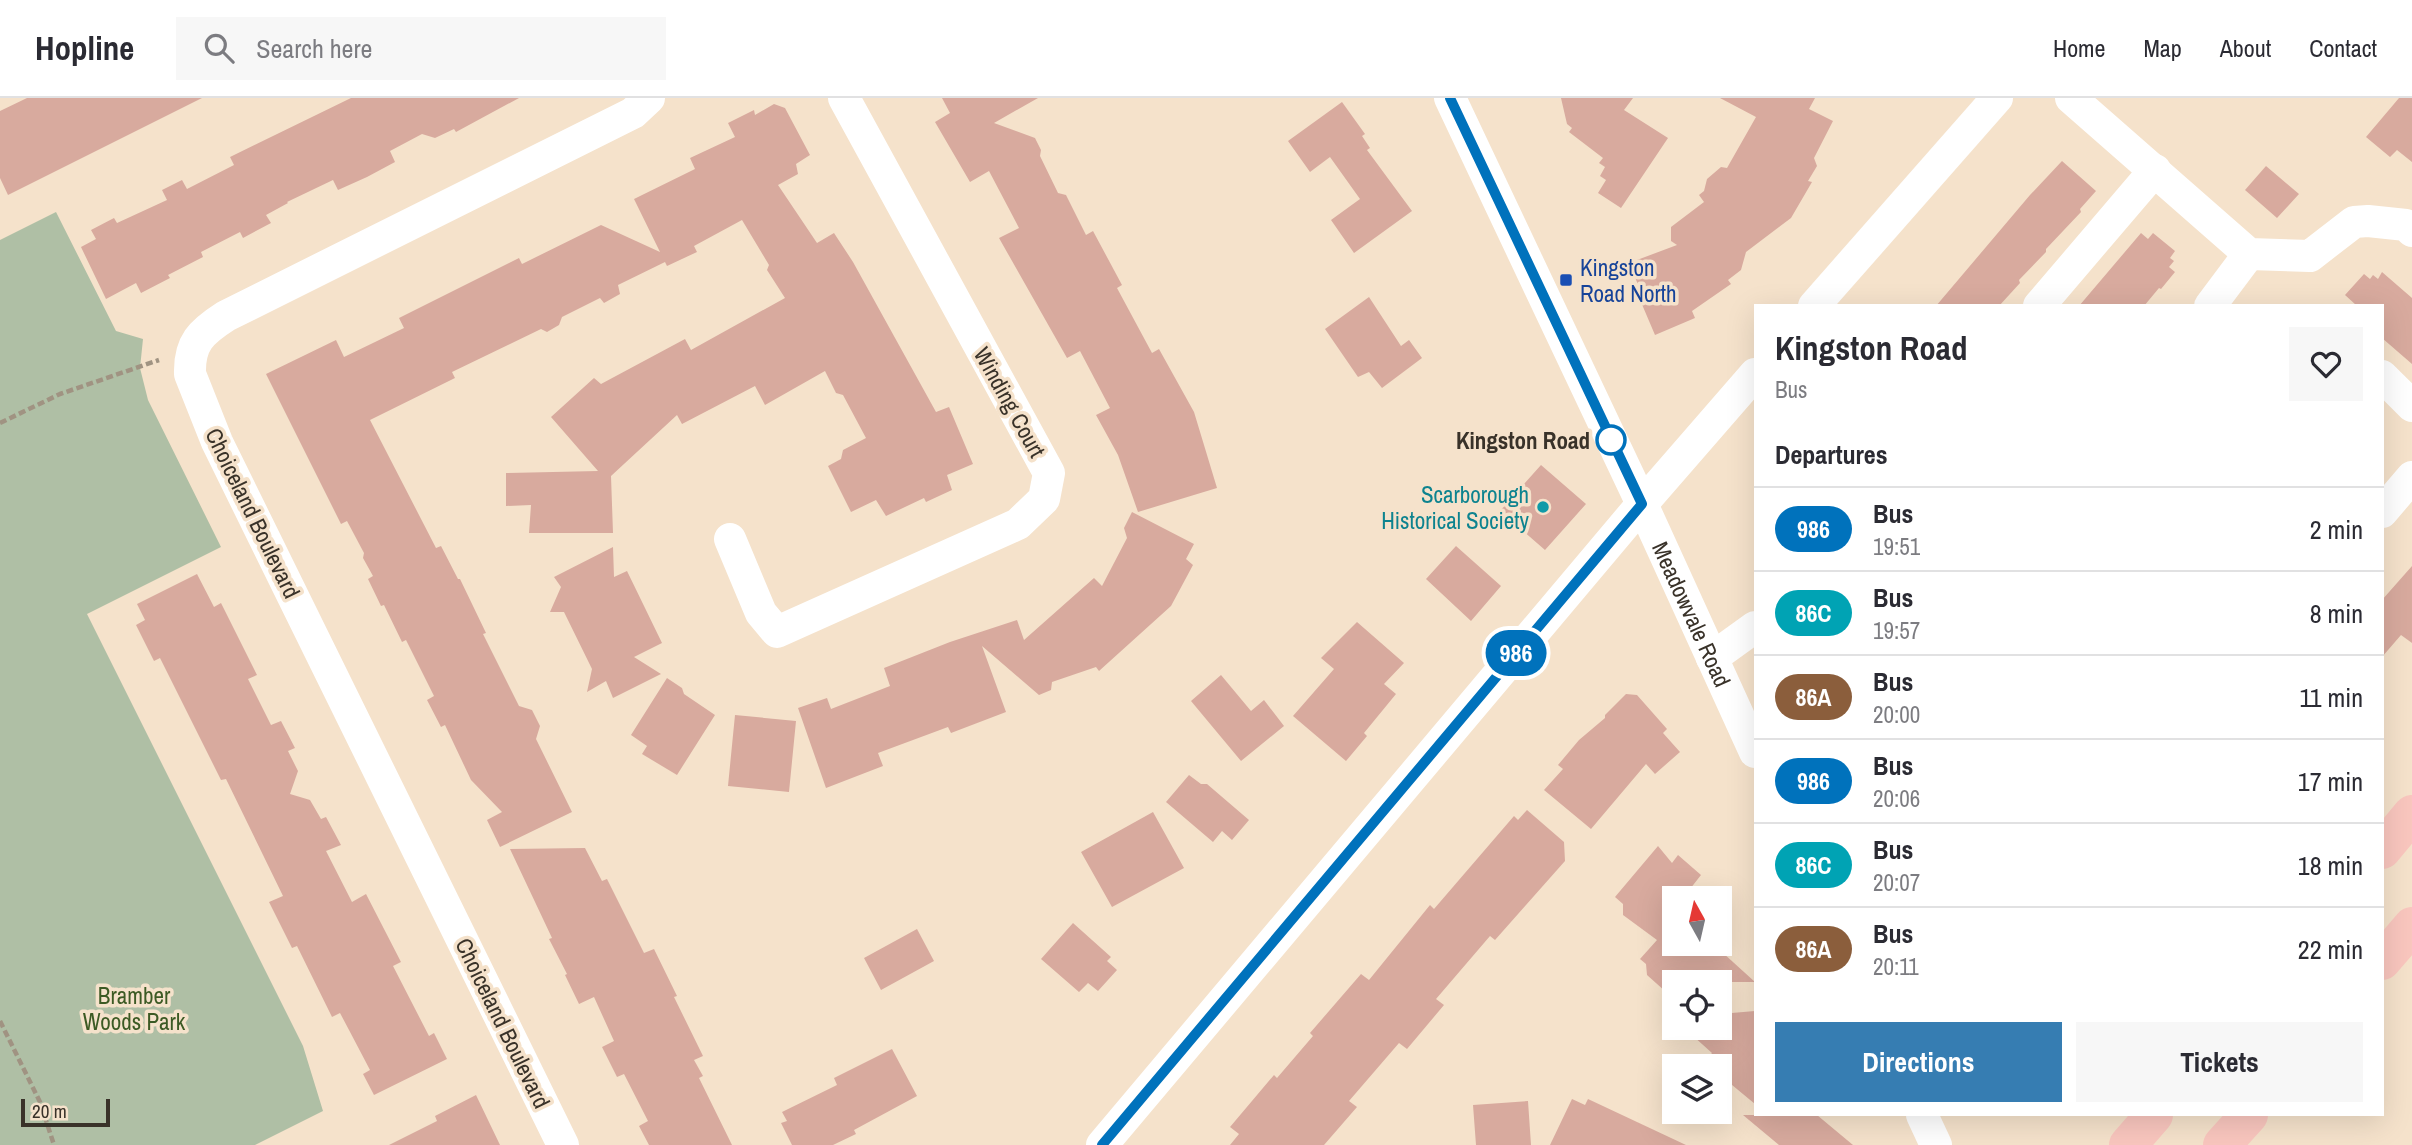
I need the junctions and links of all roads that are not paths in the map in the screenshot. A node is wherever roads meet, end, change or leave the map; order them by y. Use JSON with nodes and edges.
{"nodes":[{"id":1,"x":844,"y":98,"type":"edge"},
{"id":2,"x":1450,"y":98,"type":"edge"},
{"id":3,"x":1997,"y":98,"type":"edge"},
{"id":4,"x":2071,"y":98,"type":"edge"},
{"id":5,"x":635,"y":103,"type":"edge"},
{"id":6,"x":2155,"y":170,"type":"junction"},
{"id":7,"x":2412,"y":230,"type":"edge"},
{"id":8,"x":2249,"y":254,"type":"junction"},
{"id":9,"x":1816,"y":304,"type":"edge"},
{"id":10,"x":2041,"y":304,"type":"edge"},
{"id":11,"x":2212,"y":304,"type":"edge"},
{"id":12,"x":1754,"y":375,"type":"edge"},
{"id":13,"x":2384,"y":378,"type":"edge"},
{"id":14,"x":2412,"y":406,"type":"edge"},
{"id":15,"x":2412,"y":477,"type":"edge"},
{"id":16,"x":1642,"y":504,"type":"junction"},
{"id":17,"x":2384,"y":510,"type":"edge"},
{"id":18,"x":730,"y":539,"type":"dead end"},
{"id":19,"x":1754,"y":628,"type":"edge"},
{"id":20,"x":1712,"y":657,"type":"junction"},
{"id":21,"x":1754,"y":750,"type":"edge"},
{"id":22,"x":2412,"y":814,"type":"edge"},
{"id":23,"x":2384,"y":848,"type":"edge"},
{"id":24,"x":2412,"y":926,"type":"edge"},
{"id":25,"x":2384,"y":959,"type":"edge"},
{"id":26,"x":1922,"y":1116,"type":"edge"},
{"id":27,"x":2153,"y":1116,"type":"edge"},
{"id":28,"x":2248,"y":1116,"type":"edge"},
{"id":29,"x":563,"y":1145,"type":"edge"},
{"id":30,"x":1102,"y":1145,"type":"edge"},
{"id":31,"x":1936,"y":1145,"type":"edge"},
{"id":32,"x":2128,"y":1145,"type":"edge"},
{"id":33,"x":2222,"y":1145,"type":"edge"}],
"edges":[{"from":1,"to":18,"type":"street","name":"Winding Court"},
{"from":2,"to":16,"type":"street","name":"Meadowvale Road"},
{"from":3,"to":9,"type":"street"},
{"from":4,"to":6,"type":"street"},
{"from":5,"to":29,"type":"street","name":"Choiceland Boulevard"},
{"from":6,"to":8,"type":"street"},
{"from":6,"to":10,"type":"street"},
{"from":7,"to":8,"type":"street"},
{"from":8,"to":11,"type":"street"},
{"from":12,"to":16,"type":"street"},
{"from":13,"to":14,"type":"street"},
{"from":15,"to":17,"type":"street"},
{"from":16,"to":20,"type":"street","name":"Meadowvale Road"},
{"from":16,"to":30,"type":"street"},
{"from":19,"to":20,"type":"street"},
{"from":20,"to":21,"type":"street","name":"Meadowvale Road"},
{"from":22,"to":23,"type":"highway"},
{"from":24,"to":25,"type":"highway"},
{"from":26,"to":31,"type":"street"},
{"from":27,"to":32,"type":"highway"},
{"from":28,"to":33,"type":"highway"}]}
